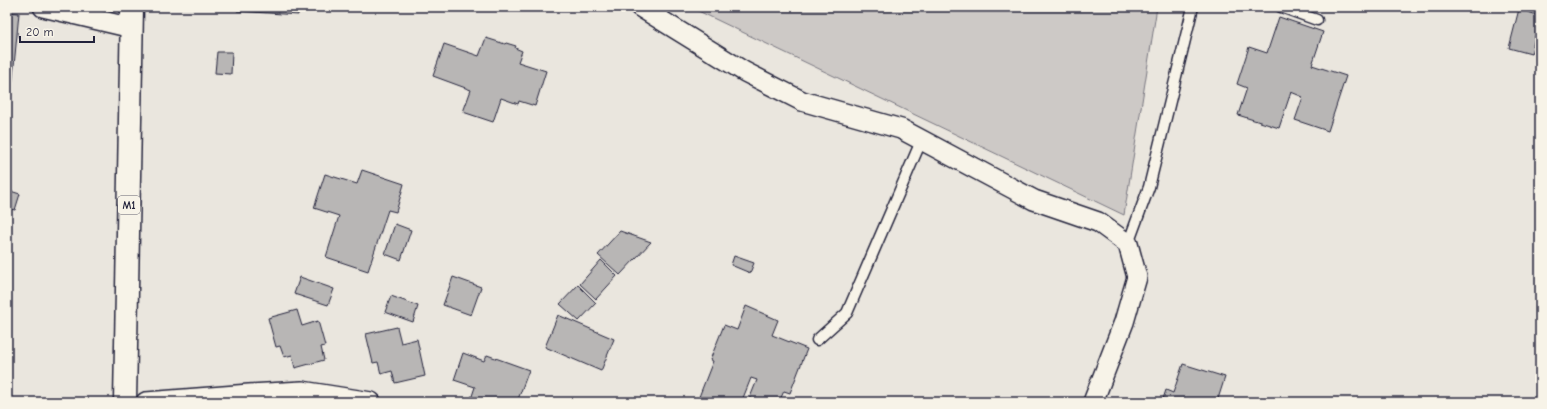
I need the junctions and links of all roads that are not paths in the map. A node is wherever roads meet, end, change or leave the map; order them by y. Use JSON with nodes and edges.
{"nodes":[{"id":1,"x":43,"y":7,"type":"edge"},
{"id":2,"x":640,"y":7,"type":"edge"},
{"id":3,"x":1193,"y":7,"type":"edge"},
{"id":4,"x":1281,"y":7,"type":"edge"},
{"id":5,"x":132,"y":17,"type":"edge"},
{"id":6,"x":1317,"y":20,"type":"dead end"},
{"id":7,"x":922,"y":139,"type":"junction"},
{"id":8,"x":1128,"y":244,"type":"junction"},
{"id":9,"x":817,"y":340,"type":"dead end"},
{"id":10,"x":125,"y":402,"type":"edge"},
{"id":11,"x":146,"y":402,"type":"edge"},
{"id":12,"x":371,"y":402,"type":"edge"},
{"id":13,"x":1093,"y":402,"type":"edge"}],
"edges":[{"from":1,"to":5,"type":"street"},
{"from":2,"to":7,"type":"street"},
{"from":3,"to":8,"type":"lane"},
{"from":4,"to":6,"type":"lane"},
{"from":5,"to":10,"type":"highway","number":"M1"},
{"from":7,"to":8,"type":"street"},
{"from":7,"to":9,"type":"lane"},
{"from":8,"to":13,"type":"street"},
{"from":11,"to":12,"type":"street"}]}
